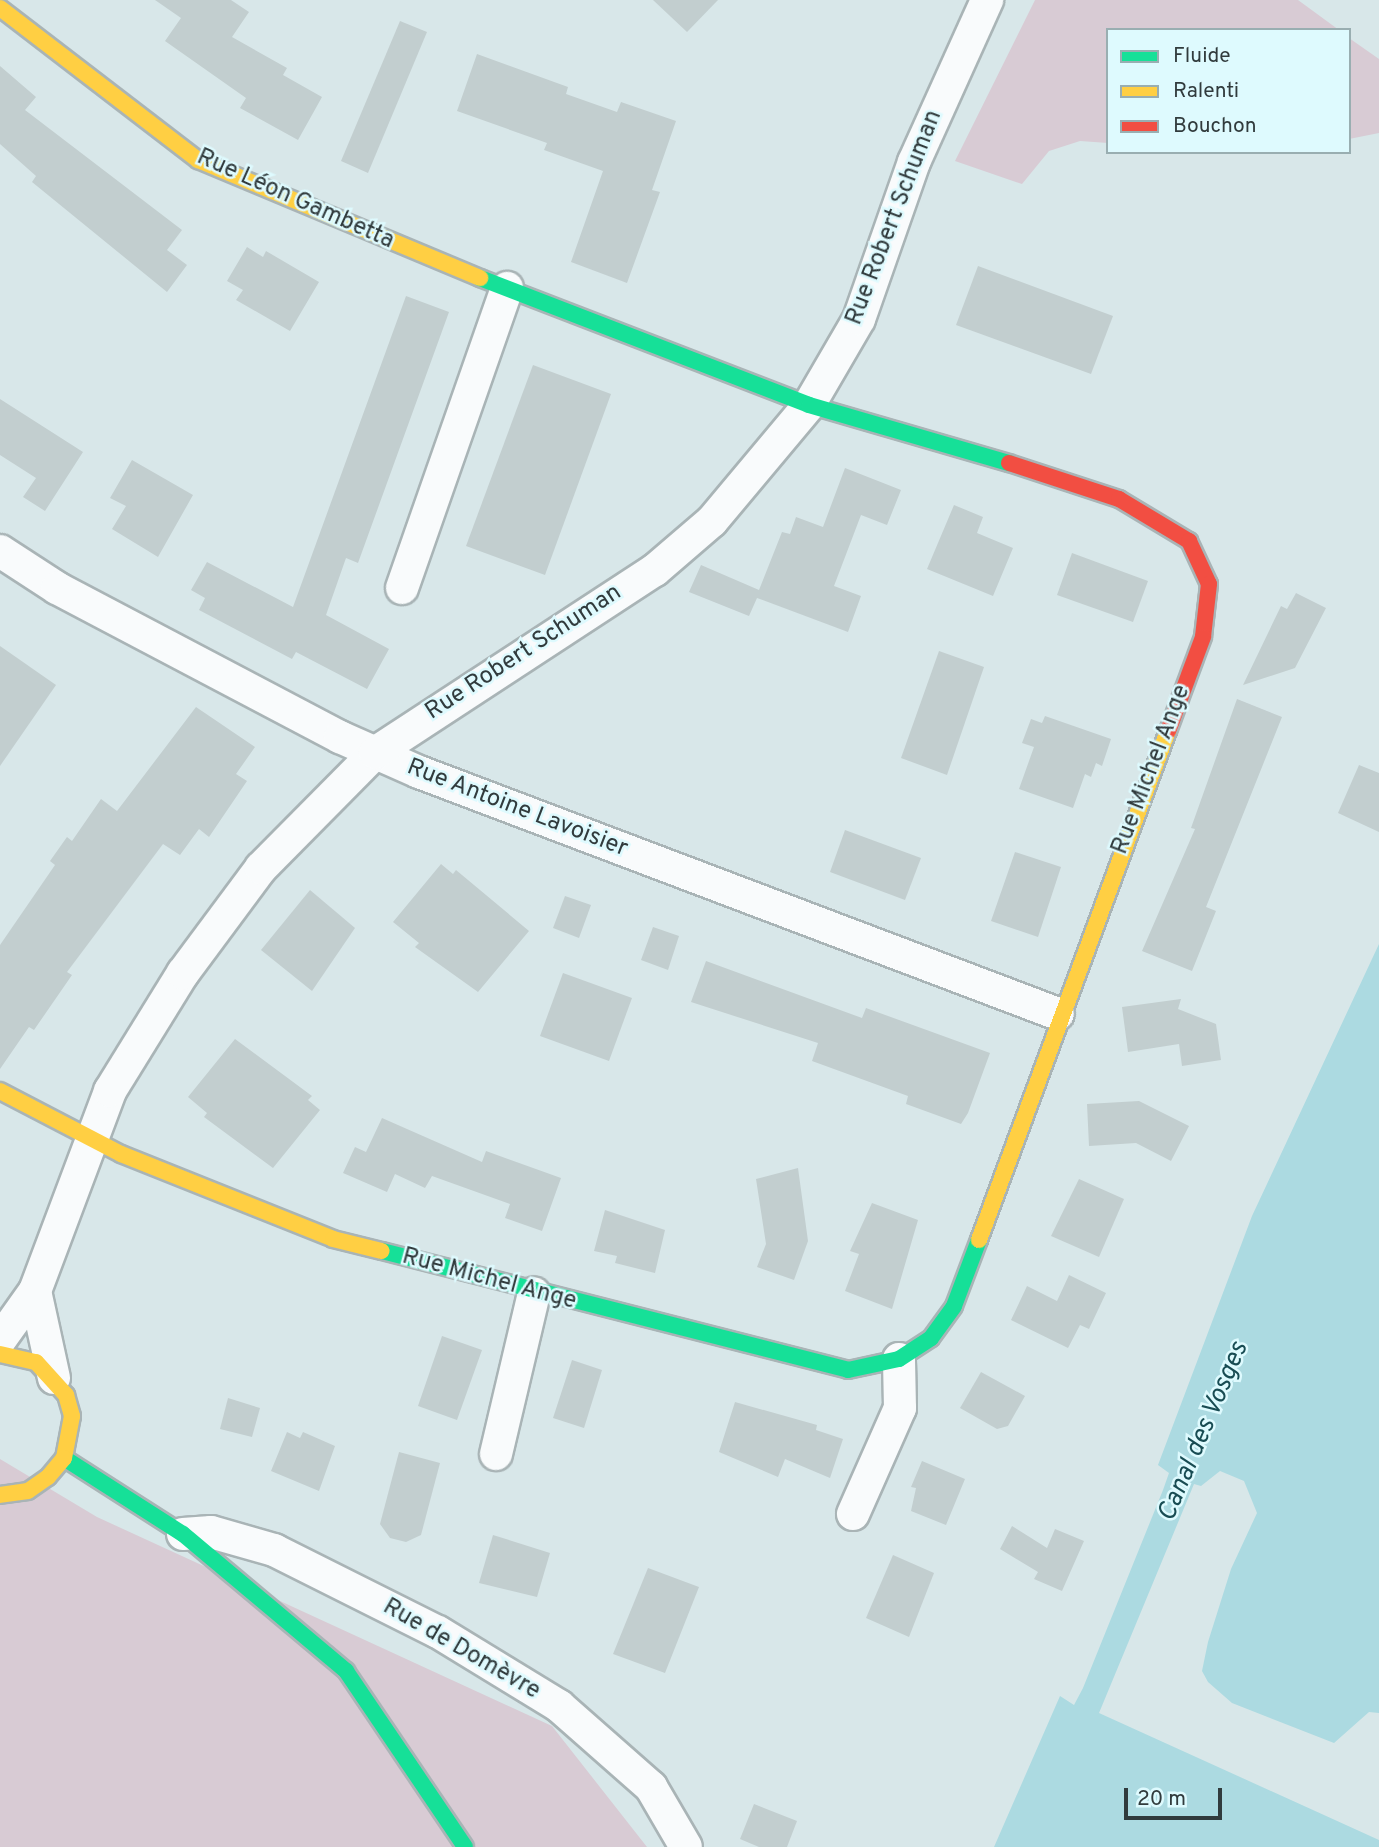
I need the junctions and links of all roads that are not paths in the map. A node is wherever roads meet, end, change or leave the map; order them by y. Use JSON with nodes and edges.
{"nodes":[{"id":1,"x":987,"y":0,"type":"edge"},
{"id":2,"x":0,"y":8,"type":"edge"},
{"id":3,"x":507,"y":288,"type":"junction"},
{"id":4,"x":809,"y":405,"type":"junction"},
{"id":5,"x":0,"y":551,"type":"edge"},
{"id":6,"x":402,"y":588,"type":"dead end"},
{"id":7,"x":375,"y":752,"type":"junction"},
{"id":8,"x":1058,"y":1014,"type":"junction"},
{"id":9,"x":0,"y":1091,"type":"edge"},
{"id":10,"x":92,"y":1140,"type":"junction"},
{"id":11,"x":35,"y":1291,"type":"junction"},
{"id":12,"x":534,"y":1293,"type":"junction"},
{"id":13,"x":0,"y":1340,"type":"edge"},
{"id":14,"x":0,"y":1354,"type":"edge"},
{"id":15,"x":899,"y":1359,"type":"junction"},
{"id":16,"x":54,"y":1378,"type":"junction"},
{"id":17,"x":496,"y":1454,"type":"dead end"},
{"id":18,"x":64,"y":1458,"type":"junction"},
{"id":19,"x":0,"y":1495,"type":"edge"},
{"id":20,"x":853,"y":1514,"type":"dead end"},
{"id":21,"x":183,"y":1534,"type":"junction"},
{"id":22,"x":465,"y":1847,"type":"edge"},
{"id":23,"x":686,"y":1847,"type":"edge"}],
"edges":[{"from":1,"to":4,"type":"street","name":"Rue Robert Schuman"},
{"from":2,"to":3,"type":"street","name":"Rue Léon Gambetta"},
{"from":3,"to":4,"type":"street","name":"Rue Léon Gambetta"},
{"from":3,"to":6,"type":"street"},
{"from":4,"to":7,"type":"street","name":"Rue Robert Schuman"},
{"from":4,"to":8,"type":"street","name":"Rue Michel Ange"},
{"from":5,"to":7,"type":"street","name":"Rue Antoine Lavoisier"},
{"from":7,"to":8,"type":"street","name":"Rue Antoine Lavoisier"},
{"from":7,"to":10,"type":"street","name":"Rue Robert Schuman"},
{"from":8,"to":15,"type":"street","name":"Rue Michel Ange"},
{"from":9,"to":10,"type":"street"},
{"from":10,"to":11,"type":"street","name":"Rue Robert Schuman"},
{"from":10,"to":12,"type":"street","name":"Rue Michel Ange"},
{"from":11,"to":13,"type":"street","name":"Rue Robert Schuman"},
{"from":11,"to":16,"type":"street"},
{"from":12,"to":15,"type":"street","name":"Rue Michel Ange"},
{"from":12,"to":17,"type":"street"},
{"from":14,"to":16,"type":"street"},
{"from":15,"to":20,"type":"street"},
{"from":16,"to":18,"type":"street"},
{"from":18,"to":19,"type":"street"},
{"from":18,"to":21,"type":"street"},
{"from":21,"to":22,"type":"street"},
{"from":21,"to":23,"type":"street","name":"Rue de Domèvre"}]}
